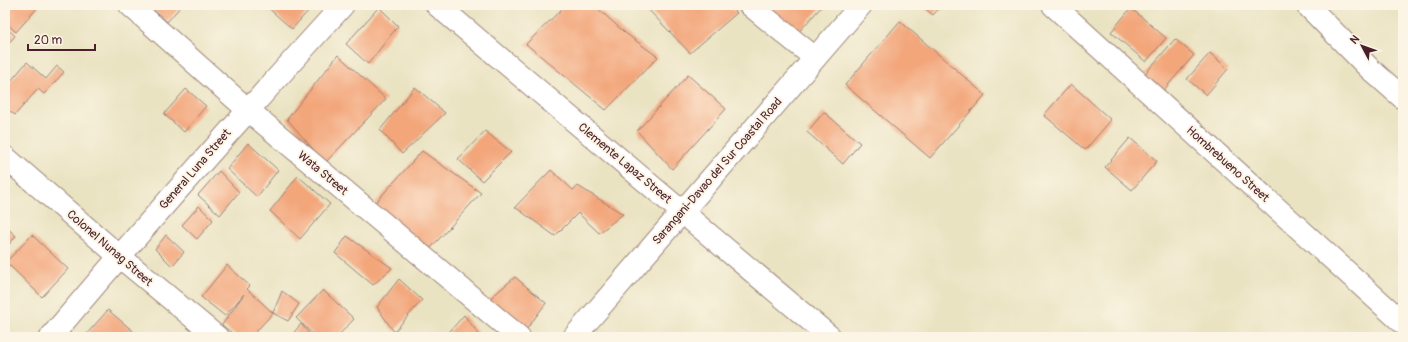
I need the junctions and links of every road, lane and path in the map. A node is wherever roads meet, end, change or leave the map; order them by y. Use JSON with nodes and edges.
{"nodes":[{"id":1,"x":130,"y":5,"type":"edge"},
{"id":2,"x":343,"y":5,"type":"edge"},
{"id":3,"x":438,"y":5,"type":"edge"},
{"id":4,"x":750,"y":5,"type":"edge"},
{"id":5,"x":861,"y":5,"type":"edge"},
{"id":6,"x":1053,"y":5,"type":"edge"},
{"id":7,"x":1307,"y":5,"type":"edge"},
{"id":8,"x":815,"y":58,"type":"junction"},
{"id":9,"x":1403,"y":98,"type":"edge"},
{"id":10,"x":248,"y":110,"type":"junction"},
{"id":11,"x":5,"y":156,"type":"edge"},
{"id":12,"x":682,"y":212,"type":"junction"},
{"id":13,"x":119,"y":256,"type":"junction"},
{"id":14,"x":1403,"y":323,"type":"edge"},
{"id":15,"x":51,"y":337,"type":"edge"},
{"id":16,"x":217,"y":337,"type":"edge"},
{"id":17,"x":519,"y":337,"type":"edge"},
{"id":18,"x":574,"y":337,"type":"edge"},
{"id":19,"x":830,"y":337,"type":"edge"}],
"edges":[{"from":1,"to":10,"type":"street","name":"Wata Street"},
{"from":2,"to":10,"type":"street","name":"General Luna Street"},
{"from":3,"to":12,"type":"street","name":"Clemente Lapaz Street"},
{"from":4,"to":8,"type":"street"},
{"from":5,"to":8,"type":"street","name":"Sarangani-Davao del Sur Coastal Road"},
{"from":6,"to":14,"type":"street","name":"Hombrebueno Street"},
{"from":7,"to":9,"type":"street"},
{"from":8,"to":12,"type":"street","name":"Sarangani-Davao del Sur Coastal Road"},
{"from":10,"to":13,"type":"street","name":"General Luna Street"},
{"from":10,"to":17,"type":"street","name":"Wata Street"},
{"from":11,"to":13,"type":"street","name":"Colonel Nunag Street"},
{"from":12,"to":18,"type":"street","name":"Sarangani-Davao del Sur Coastal Road"},
{"from":12,"to":19,"type":"street","name":"Clemente Lapaz Street"},
{"from":13,"to":15,"type":"street","name":"General Luna Street"},
{"from":13,"to":16,"type":"street","name":"Colonel Nunag Street"}]}
